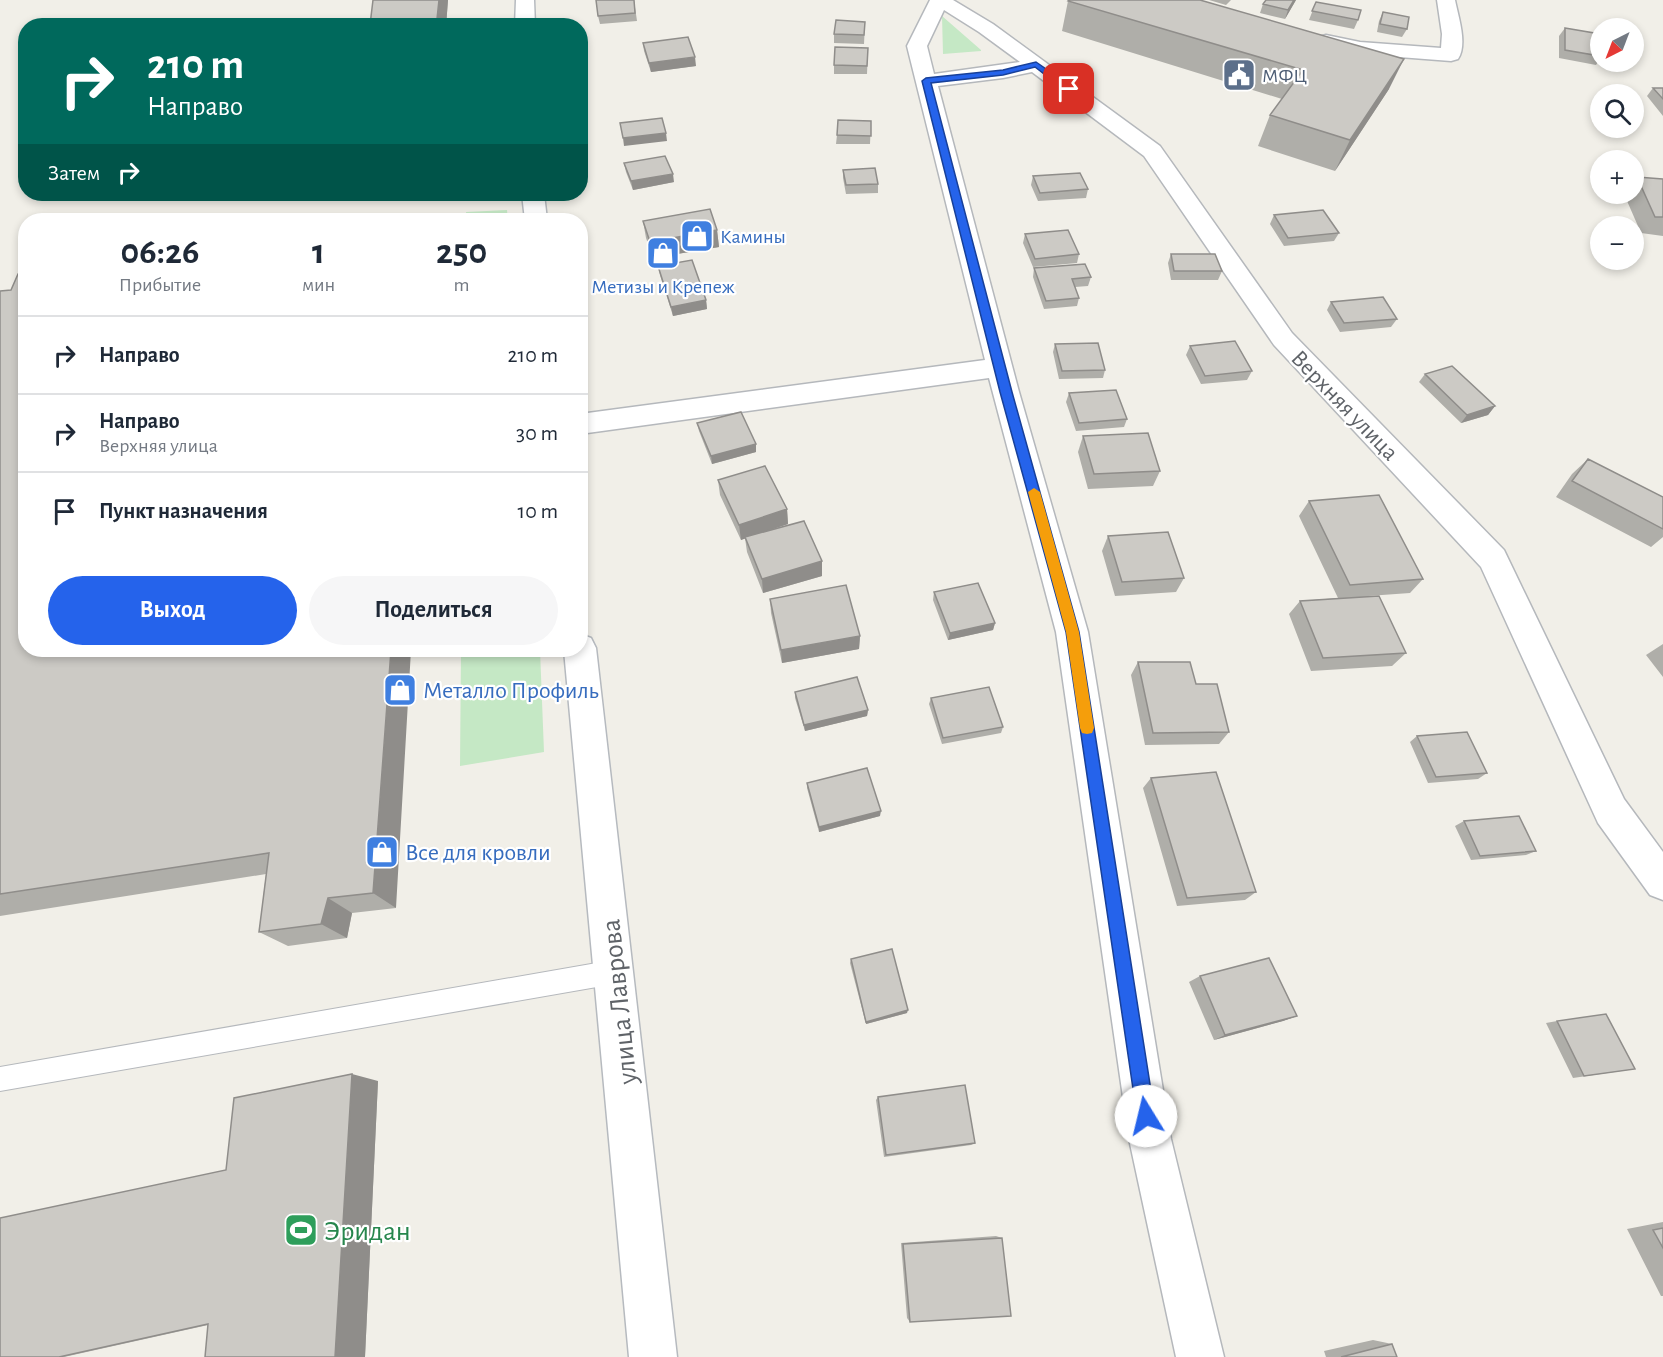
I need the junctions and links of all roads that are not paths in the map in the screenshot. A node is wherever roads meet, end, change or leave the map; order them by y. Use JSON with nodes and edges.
{"nodes":[{"id":1,"x":525,"y":0,"type":"edge"},
{"id":2,"x":940,"y":0,"type":"edge"},
{"id":3,"x":1446,"y":0,"type":"edge"},
{"id":4,"x":525,"y":18,"type":"edge"},
{"id":5,"x":1305,"y":37,"type":"edge"},
{"id":6,"x":1036,"y":65,"type":"junction"},
{"id":7,"x":926,"y":81,"type":"junction"},
{"id":8,"x":1001,"y":367,"type":"junction"},
{"id":9,"x":588,"y":423,"type":"edge"},
{"id":10,"x":581,"y":657,"type":"edge"},
{"id":11,"x":1663,"y":882,"type":"edge"},
{"id":12,"x":614,"y":972,"type":"junction"},
{"id":13,"x":0,"y":1079,"type":"edge"},
{"id":14,"x":653,"y":1357,"type":"edge"},
{"id":15,"x":1200,"y":1357,"type":"edge"}],
"edges":[{"from":1,"to":4,"type":"street"},
{"from":2,"to":6,"type":"street","name":"Верхняя улица"},
{"from":2,"to":7,"type":"street"},
{"from":3,"to":5,"type":"street"},
{"from":6,"to":7,"type":"street"},
{"from":6,"to":11,"type":"street","name":"Верхняя улица"},
{"from":7,"to":8,"type":"street"},
{"from":8,"to":9,"type":"street"},
{"from":8,"to":15,"type":"street"},
{"from":10,"to":12,"type":"street","name":"улица Лаврова"},
{"from":12,"to":13,"type":"lane"},
{"from":12,"to":14,"type":"street","name":"улица Лаврова"}]}
